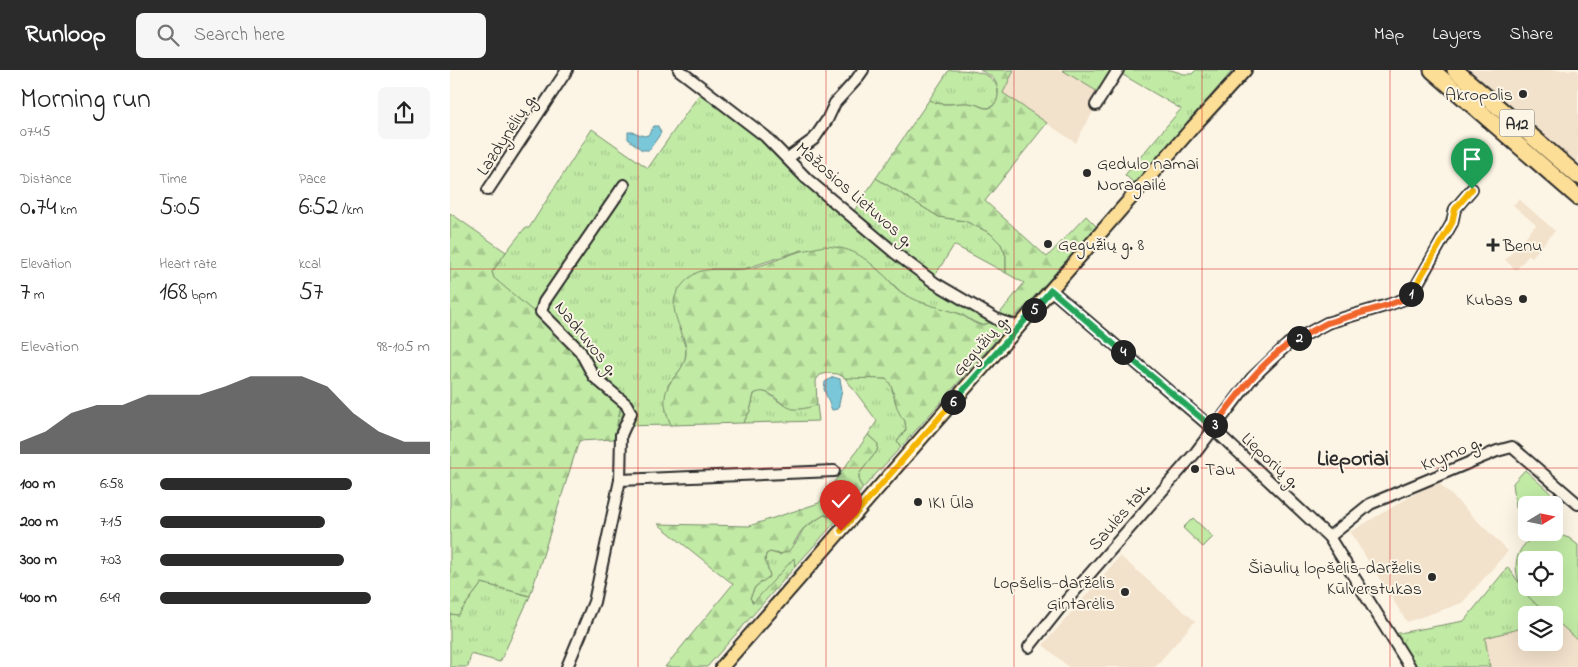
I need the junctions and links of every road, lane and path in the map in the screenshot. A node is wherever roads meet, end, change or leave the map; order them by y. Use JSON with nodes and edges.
{"nodes":[{"id":1,"x":568,"y":70,"type":"edge"},
{"id":2,"x":679,"y":70,"type":"edge"},
{"id":3,"x":862,"y":70,"type":"edge"},
{"id":4,"x":1118,"y":70,"type":"edge"},
{"id":5,"x":1245,"y":70,"type":"edge"},
{"id":6,"x":1432,"y":70,"type":"edge"},
{"id":7,"x":1455,"y":70,"type":"edge"},
{"id":8,"x":1096,"y":105,"type":"dead end"},
{"id":9,"x":788,"y":158,"type":"junction"},
{"id":10,"x":1578,"y":176,"type":"edge"},
{"id":11,"x":624,"y":185,"type":"dead end"},
{"id":12,"x":1472,"y":189,"type":"dead end"},
{"id":13,"x":488,"y":190,"type":"dead end"},
{"id":14,"x":1578,"y":197,"type":"edge"},
{"id":15,"x":1051,"y":290,"type":"junction"},
{"id":16,"x":1019,"y":327,"type":"junction"},
{"id":17,"x":1213,"y":428,"type":"junction"},
{"id":18,"x":834,"y":471,"type":"dead end"},
{"id":19,"x":620,"y":480,"type":"junction"},
{"id":20,"x":1578,"y":504,"type":"edge"},
{"id":21,"x":1329,"y":536,"type":"junction"},
{"id":22,"x":1030,"y":647,"type":"dead end"},
{"id":23,"x":567,"y":667,"type":"edge"},
{"id":24,"x":722,"y":667,"type":"edge"},
{"id":25,"x":1410,"y":667,"type":"edge"}],
"edges":[{"from":1,"to":13,"type":"street","name":"Lazdynėlių g."},
{"from":2,"to":9,"type":"street","name":"Mažosios Lietuvos g."},
{"from":3,"to":9,"type":"street"},
{"from":4,"to":8,"type":"street"},
{"from":5,"to":15,"type":"main road","name":"Gegužių g."},
{"from":6,"to":14,"type":"highway","number":"A12"},
{"from":7,"to":10,"type":"highway","number":"A12"},
{"from":9,"to":16,"type":"street","name":"Mažosios Lietuvos g."},
{"from":11,"to":19,"type":"street","name":"Nadruvos g."},
{"from":12,"to":17,"type":"street","name":"Saulės tak."},
{"from":15,"to":16,"type":"main road","name":"Gegužių g."},
{"from":15,"to":17,"type":"street","name":"Lieporių g."},
{"from":16,"to":24,"type":"main road","name":"Gegužių g."},
{"from":17,"to":21,"type":"street","name":"Lieporių g."},
{"from":17,"to":22,"type":"street","name":"Saulės tak."},
{"from":18,"to":19,"type":"street"},
{"from":19,"to":23,"type":"street","name":"Nadruvos g."},
{"from":20,"to":21,"type":"street","name":"Krymo g."},
{"from":21,"to":25,"type":"street","name":"Lieporių g."}]}
